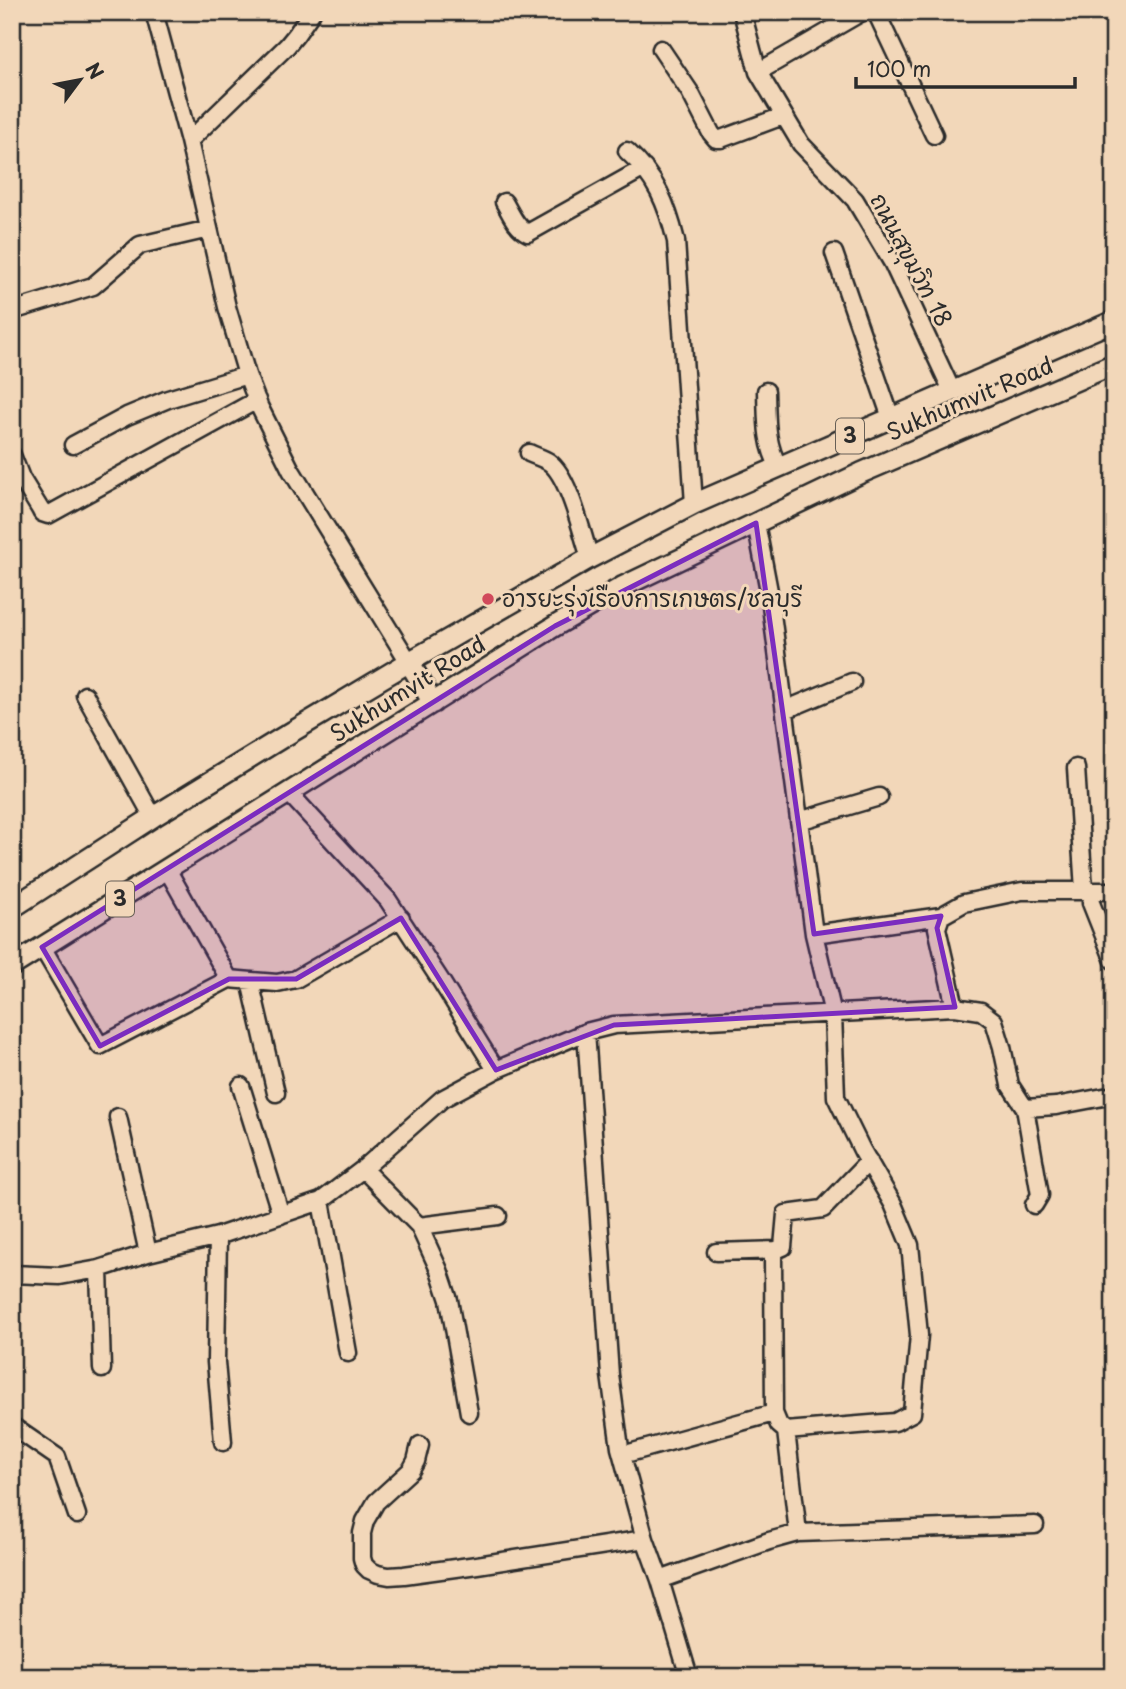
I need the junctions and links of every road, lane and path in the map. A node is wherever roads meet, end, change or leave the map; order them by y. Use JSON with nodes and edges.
{"nodes":[{"id":1,"x":154,"y":12,"type":"edge"},
{"id":2,"x":312,"y":12,"type":"edge"},
{"id":3,"x":742,"y":12,"type":"edge"},
{"id":4,"x":862,"y":12,"type":"edge"},
{"id":5,"x":876,"y":12,"type":"edge"},
{"id":6,"x":660,"y":49,"type":"dead end"},
{"id":7,"x":758,"y":72,"type":"junction"},
{"id":8,"x":783,"y":116,"type":"junction"},
{"id":9,"x":934,"y":135,"type":"dead end"},
{"id":10,"x":189,"y":141,"type":"junction"},
{"id":11,"x":627,"y":151,"type":"dead end"},
{"id":12,"x":644,"y":168,"type":"junction"},
{"id":13,"x":503,"y":201,"type":"dead end"},
{"id":14,"x":209,"y":229,"type":"junction"},
{"id":15,"x":834,"y":253,"type":"dead end"},
{"id":16,"x":12,"y":311,"type":"edge"},
{"id":17,"x":1114,"y":321,"type":"edge"},
{"id":18,"x":1114,"y":364,"type":"edge"},
{"id":19,"x":247,"y":375,"type":"junction"},
{"id":20,"x":766,"y":391,"type":"dead end"},
{"id":21,"x":952,"y":391,"type":"junction"},
{"id":22,"x":257,"y":400,"type":"junction"},
{"id":23,"x":891,"y":418,"type":"junction"},
{"id":24,"x":73,"y":445,"type":"dead end"},
{"id":25,"x":529,"y":453,"type":"dead end"},
{"id":26,"x":12,"y":455,"type":"edge"},
{"id":27,"x":779,"y":467,"type":"junction"},
{"id":28,"x":694,"y":504,"type":"junction"},
{"id":29,"x":756,"y":523,"type":"junction"},
{"id":30,"x":590,"y":558,"type":"junction"},
{"id":31,"x":409,"y":662,"type":"junction"},
{"id":32,"x":852,"y":682,"type":"dead end"},
{"id":33,"x":85,"y":695,"type":"dead end"},
{"id":34,"x":433,"y":703,"type":"junction"},
{"id":35,"x":785,"y":710,"type":"junction"},
{"id":36,"x":1076,"y":768,"type":"dead end"},
{"id":37,"x":289,"y":793,"type":"junction"},
{"id":38,"x":879,"y":797,"type":"dead end"},
{"id":39,"x":153,"y":817,"type":"junction"},
{"id":40,"x":799,"y":821,"type":"junction"},
{"id":41,"x":167,"y":869,"type":"junction"},
{"id":42,"x":1114,"y":891,"type":"edge"},
{"id":43,"x":1088,"y":896,"type":"junction"},
{"id":44,"x":12,"y":908,"type":"edge"},
{"id":45,"x":941,"y":916,"type":"junction"},
{"id":46,"x":401,"y":918,"type":"junction"},
{"id":47,"x":814,"y":934,"type":"junction"},
{"id":48,"x":41,"y":947,"type":"junction"},
{"id":49,"x":1114,"y":961,"type":"edge"},
{"id":50,"x":12,"y":966,"type":"edge"},
{"id":51,"x":229,"y":979,"type":"junction"},
{"id":52,"x":250,"y":981,"type":"junction"},
{"id":53,"x":955,"y":1006,"type":"junction"},
{"id":54,"x":833,"y":1014,"type":"junction"},
{"id":55,"x":586,"y":1032,"type":"junction"},
{"id":56,"x":496,"y":1070,"type":"junction"},
{"id":57,"x":241,"y":1086,"type":"dead end"},
{"id":58,"x":276,"y":1093,"type":"dead end"},
{"id":59,"x":1114,"y":1094,"type":"edge"},
{"id":60,"x":1025,"y":1108,"type":"junction"},
{"id":61,"x":118,"y":1117,"type":"dead end"},
{"id":62,"x":869,"y":1161,"type":"junction"},
{"id":63,"x":363,"y":1169,"type":"junction"},
{"id":64,"x":321,"y":1201,"type":"junction"},
{"id":65,"x":1034,"y":1205,"type":"dead end"},
{"id":66,"x":281,"y":1215,"type":"junction"},
{"id":67,"x":498,"y":1216,"type":"dead end"},
{"id":68,"x":419,"y":1226,"type":"junction"},
{"id":69,"x":218,"y":1236,"type":"junction"},
{"id":70,"x":776,"y":1250,"type":"junction"},
{"id":71,"x":716,"y":1252,"type":"dead end"},
{"id":72,"x":148,"y":1253,"type":"junction"},
{"id":73,"x":99,"y":1269,"type":"junction"},
{"id":74,"x":12,"y":1274,"type":"edge"},
{"id":75,"x":348,"y":1353,"type":"dead end"},
{"id":76,"x":102,"y":1369,"type":"dead end"},
{"id":77,"x":469,"y":1413,"type":"dead end"},
{"id":78,"x":774,"y":1413,"type":"junction"},
{"id":79,"x":12,"y":1426,"type":"edge"},
{"id":80,"x":786,"y":1431,"type":"junction"},
{"id":81,"x":223,"y":1442,"type":"dead end"},
{"id":82,"x":420,"y":1445,"type":"dead end"},
{"id":83,"x":622,"y":1455,"type":"junction"},
{"id":84,"x":78,"y":1515,"type":"dead end"},
{"id":85,"x":1035,"y":1525,"type":"dead end"},
{"id":86,"x":798,"y":1533,"type":"junction"},
{"id":87,"x":645,"y":1539,"type":"junction"},
{"id":88,"x":660,"y":1580,"type":"junction"},
{"id":89,"x":689,"y":1677,"type":"edge"}],
"edges":[{"from":1,"to":10,"type":"street"},
{"from":2,"to":10,"type":"street"},
{"from":3,"to":7,"type":"street","name":"ถนนสุขุมวิท 18"},
{"from":4,"to":7,"type":"street"},
{"from":5,"to":9,"type":"street"},
{"from":6,"to":8,"type":"street"},
{"from":7,"to":8,"type":"street","name":"ถนนสุขุมวิท 18"},
{"from":8,"to":21,"type":"street","name":"ถนนสุขุมวิท 18"},
{"from":10,"to":14,"type":"street"},
{"from":11,"to":12,"type":"street"},
{"from":12,"to":13,"type":"street"},
{"from":12,"to":28,"type":"street"},
{"from":14,"to":16,"type":"street"},
{"from":14,"to":19,"type":"street"},
{"from":15,"to":23,"type":"street"},
{"from":17,"to":21,"type":"main road","name":"Sukhumvit Road","number":"3"},
{"from":18,"to":29,"type":"main road","name":"Sukhumvit Road","number":"3"},
{"from":19,"to":22,"type":"street"},
{"from":19,"to":24,"type":"street"},
{"from":20,"to":27,"type":"street"},
{"from":21,"to":23,"type":"main road","name":"Sukhumvit Road","number":"3"},
{"from":22,"to":26,"type":"street"},
{"from":22,"to":31,"type":"street"},
{"from":23,"to":27,"type":"main road","name":"Sukhumvit Road","number":"3"},
{"from":25,"to":30,"type":"street"},
{"from":27,"to":28,"type":"main road","name":"Sukhumvit Road","number":"3"},
{"from":28,"to":30,"type":"main road","name":"Sukhumvit Road","number":"3"},
{"from":29,"to":34,"type":"main road","name":"Sukhumvit Road","number":"3"},
{"from":29,"to":35,"type":"street"},
{"from":30,"to":31,"type":"main road","name":"Sukhumvit Road","number":"3"},
{"from":31,"to":34,"type":"main road"},
{"from":31,"to":39,"type":"main road","name":"Sukhumvit Road","number":"3"},
{"from":32,"to":35,"type":"street"},
{"from":33,"to":39,"type":"street"},
{"from":34,"to":37,"type":"main road","name":"Sukhumvit Road","number":"3"},
{"from":35,"to":40,"type":"street"},
{"from":36,"to":43,"type":"street"},
{"from":37,"to":41,"type":"main road","name":"Sukhumvit Road","number":"3"},
{"from":37,"to":46,"type":"street"},
{"from":38,"to":40,"type":"street"},
{"from":39,"to":44,"type":"main road","name":"Sukhumvit Road","number":"3"},
{"from":40,"to":47,"type":"street"},
{"from":41,"to":48,"type":"main road","name":"Sukhumvit Road","number":"3"},
{"from":41,"to":51,"type":"street"},
{"from":42,"to":43,"type":"street"},
{"from":43,"to":45,"type":"street"},
{"from":43,"to":49,"type":"street"},
{"from":45,"to":47,"type":"street"},
{"from":45,"to":53,"type":"street"},
{"from":46,"to":52,"type":"street"},
{"from":46,"to":56,"type":"street"},
{"from":47,"to":54,"type":"street"},
{"from":48,"to":50,"type":"main road","name":"Sukhumvit Road","number":"3"},
{"from":48,"to":51,"type":"street"},
{"from":51,"to":52,"type":"street"},
{"from":52,"to":58,"type":"street"},
{"from":53,"to":54,"type":"street"},
{"from":53,"to":60,"type":"street"},
{"from":54,"to":55,"type":"street"},
{"from":54,"to":62,"type":"street"},
{"from":55,"to":56,"type":"street"},
{"from":55,"to":83,"type":"street"},
{"from":56,"to":63,"type":"street"},
{"from":57,"to":66,"type":"street"},
{"from":59,"to":60,"type":"street"},
{"from":60,"to":65,"type":"street"},
{"from":61,"to":72,"type":"street"},
{"from":62,"to":70,"type":"street"},
{"from":62,"to":80,"type":"street"},
{"from":63,"to":64,"type":"street"},
{"from":63,"to":68,"type":"street"},
{"from":64,"to":66,"type":"street"},
{"from":64,"to":75,"type":"street"},
{"from":66,"to":69,"type":"street"},
{"from":67,"to":68,"type":"street"},
{"from":68,"to":77,"type":"street"},
{"from":69,"to":72,"type":"street"},
{"from":69,"to":81,"type":"street"},
{"from":70,"to":71,"type":"street"},
{"from":70,"to":78,"type":"street"},
{"from":72,"to":73,"type":"street"},
{"from":73,"to":74,"type":"street"},
{"from":73,"to":76,"type":"street"},
{"from":78,"to":80,"type":"street"},
{"from":78,"to":83,"type":"street"},
{"from":79,"to":84,"type":"street"},
{"from":80,"to":86,"type":"street"},
{"from":82,"to":87,"type":"street"},
{"from":83,"to":87,"type":"street"},
{"from":85,"to":86,"type":"street"},
{"from":86,"to":88,"type":"street"},
{"from":87,"to":88,"type":"street"},
{"from":88,"to":89,"type":"street"}]}
